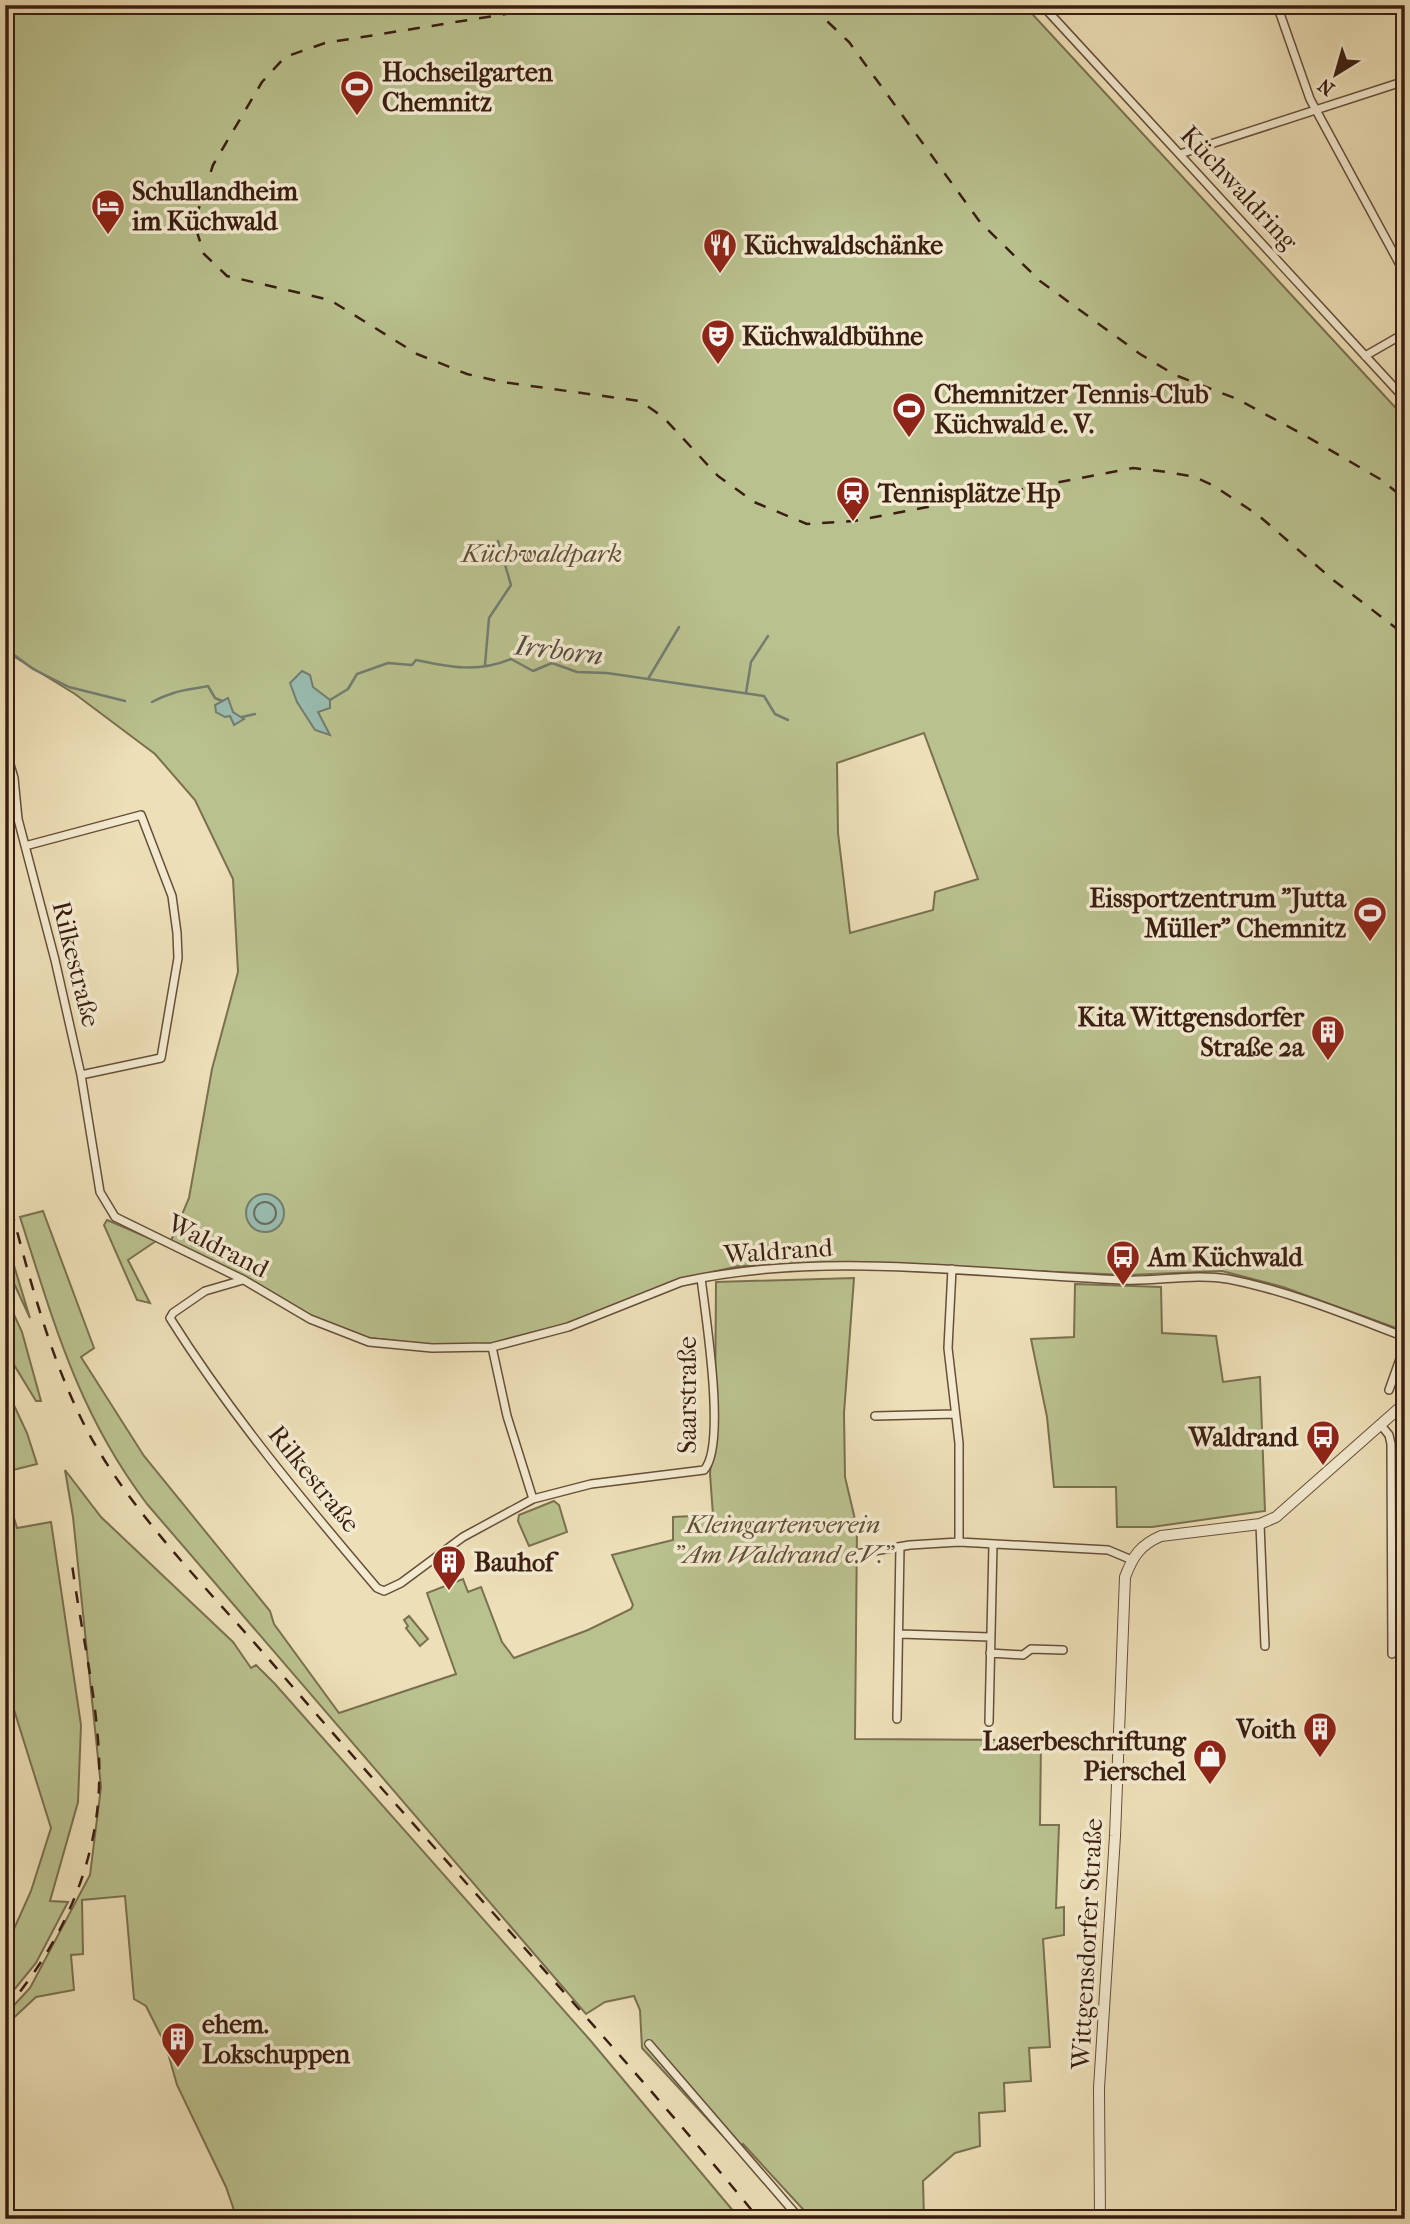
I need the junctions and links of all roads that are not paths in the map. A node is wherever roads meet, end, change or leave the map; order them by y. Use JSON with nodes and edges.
{"nodes":[{"id":1,"x":1042,"y":5,"type":"edge"},
{"id":2,"x":1277,"y":5,"type":"edge"},
{"id":3,"x":1405,"y":81,"type":"edge"},
{"id":4,"x":1317,"y":110,"type":"junction"},
{"id":5,"x":1180,"y":154,"type":"junction"},
{"id":6,"x":1405,"y":274,"type":"edge"},
{"id":7,"x":1405,"y":333,"type":"edge"},
{"id":8,"x":1365,"y":356,"type":"junction"},
{"id":9,"x":1405,"y":399,"type":"edge"},
{"id":10,"x":5,"y":748,"type":"edge"},
{"id":11,"x":25,"y":846,"type":"junction"},
{"id":12,"x":81,"y":1075,"type":"junction"},
{"id":13,"x":100,"y":1192,"type":"joint"},
{"id":14,"x":952,"y":1269,"type":"junction"},
{"id":15,"x":701,"y":1278,"type":"junction"},
{"id":16,"x":244,"y":1280,"type":"junction"},
{"id":17,"x":1405,"y":1337,"type":"edge"},
{"id":18,"x":1405,"y":1345,"type":"edge"},
{"id":19,"x":492,"y":1347,"type":"junction"},
{"id":20,"x":1389,"y":1390,"type":"dead end"},
{"id":21,"x":1405,"y":1403,"type":"edge"},
{"id":22,"x":955,"y":1414,"type":"junction"},
{"id":23,"x":875,"y":1416,"type":"dead end"},
{"id":24,"x":1380,"y":1424,"type":"junction"},
{"id":25,"x":533,"y":1499,"type":"junction"},
{"id":26,"x":1260,"y":1524,"type":"junction"},
{"id":27,"x":959,"y":1542,"type":"junction"},
{"id":28,"x":993,"y":1544,"type":"junction"},
{"id":29,"x":900,"y":1547,"type":"junction"},
{"id":30,"x":856,"y":1554,"type":"dead end"},
{"id":31,"x":1132,"y":1560,"type":"junction"},
{"id":32,"x":900,"y":1634,"type":"junction"},
{"id":33,"x":990,"y":1637,"type":"junction"},
{"id":34,"x":1265,"y":1646,"type":"dead end"},
{"id":35,"x":1063,"y":1650,"type":"dead end"},
{"id":36,"x":990,"y":1653,"type":"junction"},
{"id":37,"x":1392,"y":1654,"type":"dead end"},
{"id":38,"x":897,"y":1719,"type":"dead end"},
{"id":39,"x":989,"y":1722,"type":"dead end"},
{"id":40,"x":649,"y":2043,"type":"dead end"},
{"id":41,"x":800,"y":2219,"type":"edge"},
{"id":42,"x":1100,"y":2219,"type":"edge"}],
"edges":[{"from":1,"to":5,"type":"street","name":"Küchwaldring"},
{"from":2,"to":4,"type":"street"},
{"from":3,"to":4,"type":"street"},
{"from":4,"to":5,"type":"street"},
{"from":4,"to":6,"type":"street"},
{"from":5,"to":8,"type":"street","name":"Küchwaldring"},
{"from":7,"to":8,"type":"street"},
{"from":8,"to":9,"type":"street","name":"Küchwaldring"},
{"from":10,"to":11,"type":"street","name":"Rilkestraße"},
{"from":11,"to":12,"type":"street","name":"Rilkestraße"},
{"from":11,"to":12,"type":"street"},
{"from":12,"to":13,"type":"street","name":"Rilkestraße"},
{"from":13,"to":16,"type":"street","name":"Waldrand"},
{"from":14,"to":15,"type":"street","name":"Waldrand"},
{"from":14,"to":17,"type":"street","name":"Waldrand"},
{"from":14,"to":22,"type":"street"},
{"from":15,"to":19,"type":"street","name":"Waldrand"},
{"from":15,"to":25,"type":"street","name":"Saarstraße"},
{"from":16,"to":19,"type":"street","name":"Waldrand"},
{"from":16,"to":25,"type":"street","name":"Rilkestraße"},
{"from":18,"to":20,"type":"street"},
{"from":19,"to":25,"type":"street"},
{"from":21,"to":24,"type":"street"},
{"from":22,"to":23,"type":"street"},
{"from":22,"to":27,"type":"street"},
{"from":24,"to":26,"type":"street"},
{"from":24,"to":37,"type":"street"},
{"from":26,"to":31,"type":"street"},
{"from":26,"to":34,"type":"street"},
{"from":27,"to":28,"type":"street"},
{"from":27,"to":29,"type":"street"},
{"from":28,"to":31,"type":"street"},
{"from":28,"to":33,"type":"street"},
{"from":29,"to":30,"type":"street"},
{"from":29,"to":32,"type":"street"},
{"from":31,"to":42,"type":"street","name":"Wittgensdorfer Straße"},
{"from":32,"to":33,"type":"street"},
{"from":32,"to":38,"type":"street"},
{"from":33,"to":36,"type":"street"},
{"from":35,"to":36,"type":"street"},
{"from":36,"to":39,"type":"street"},
{"from":40,"to":41,"type":"street"}]}
